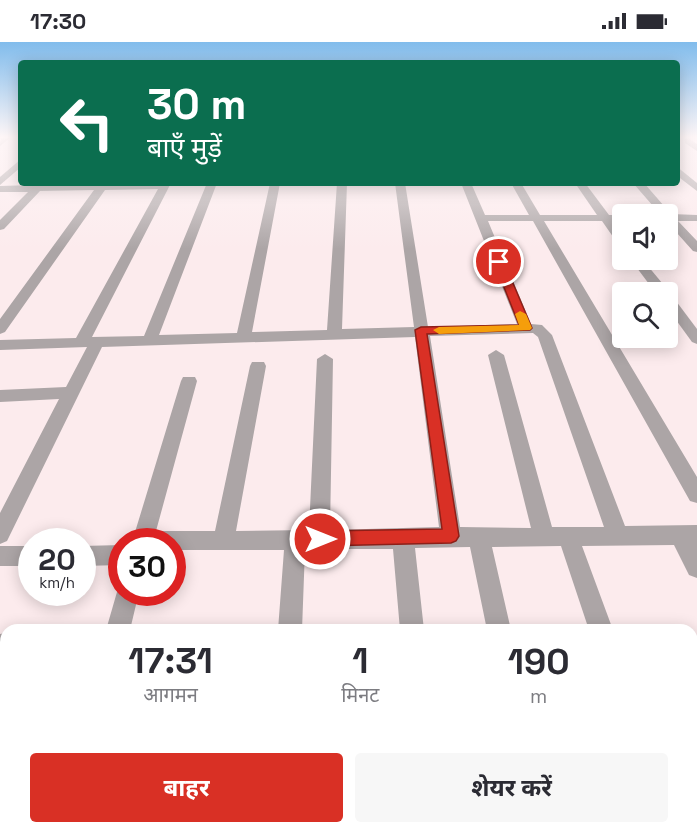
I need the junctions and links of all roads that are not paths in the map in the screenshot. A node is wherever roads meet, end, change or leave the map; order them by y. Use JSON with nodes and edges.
{"nodes":[{"id":1,"x":682,"y":175,"type":"edge"},
{"id":2,"x":39,"y":186,"type":"edge"},
{"id":3,"x":103,"y":186,"type":"edge"},
{"id":4,"x":164,"y":186,"type":"edge"},
{"id":5,"x":211,"y":186,"type":"edge"},
{"id":6,"x":274,"y":186,"type":"edge"},
{"id":7,"x":342,"y":186,"type":"edge"},
{"id":8,"x":400,"y":186,"type":"edge"},
{"id":9,"x":467,"y":186,"type":"edge"},
{"id":10,"x":518,"y":186,"type":"edge"},
{"id":11,"x":582,"y":186,"type":"edge"},
{"id":12,"x":641,"y":186,"type":"edge"},
{"id":13,"x":697,"y":188,"type":"edge"},
{"id":14,"x":0,"y":189,"type":"edge"},
{"id":15,"x":656,"y":204,"type":"edge"},
{"id":16,"x":481,"y":218,"type":"junction"},
{"id":17,"x":535,"y":218,"type":"junction"},
{"id":18,"x":605,"y":218,"type":"junction"},
{"id":19,"x":612,"y":218,"type":"edge"},
{"id":20,"x":678,"y":218,"type":"edge"},
{"id":21,"x":697,"y":219,"type":"edge"},
{"id":22,"x":0,"y":227,"type":"edge"},
{"id":23,"x":612,"y":227,"type":"edge"},
{"id":24,"x":678,"y":228,"type":"edge"},
{"id":25,"x":697,"y":248,"type":"edge"},
{"id":26,"x":645,"y":270,"type":"edge"},
{"id":27,"x":654,"y":282,"type":"edge"},
{"id":28,"x":678,"y":313,"type":"edge"},
{"id":29,"x":526,"y":328,"type":"junction"},
{"id":30,"x":0,"y":329,"type":"edge"},
{"id":31,"x":421,"y":330,"type":"junction"},
{"id":32,"x":334,"y":335,"type":"junction"},
{"id":33,"x":243,"y":339,"type":"junction"},
{"id":34,"x":697,"y":339,"type":"edge"},
{"id":35,"x":149,"y":341,"type":"junction"},
{"id":36,"x":89,"y":343,"type":"junction"},
{"id":37,"x":0,"y":345,"type":"edge"},
{"id":38,"x":496,"y":355,"type":"dead end"},
{"id":39,"x":325,"y":358,"type":"dead end"},
{"id":40,"x":258,"y":366,"type":"dead end"},
{"id":41,"x":189,"y":381,"type":"dead end"},
{"id":42,"x":72,"y":393,"type":"junction"},
{"id":43,"x":0,"y":396,"type":"edge"},
{"id":44,"x":697,"y":495,"type":"edge"},
{"id":45,"x":146,"y":528,"type":"edge"},
{"id":46,"x":0,"y":534,"type":"edge"},
{"id":47,"x":689,"y":535,"type":"edge"},
{"id":48,"x":451,"y":536,"type":"junction"},
{"id":49,"x":618,"y":536,"type":"junction"},
{"id":50,"x":544,"y":537,"type":"junction"},
{"id":51,"x":568,"y":537,"type":"junction"},
{"id":52,"x":403,"y":538,"type":"junction"},
{"id":53,"x":479,"y":538,"type":"junction"},
{"id":54,"x":295,"y":539,"type":"junction"},
{"id":55,"x":320,"y":539,"type":"junction"},
{"id":56,"x":186,"y":540,"type":"edge"},
{"id":57,"x":224,"y":540,"type":"junction"},
{"id":58,"x":0,"y":556,"type":"edge"},
{"id":59,"x":18,"y":556,"type":"edge"},
{"id":60,"x":697,"y":568,"type":"edge"},
{"id":61,"x":124,"y":606,"type":"edge"},
{"id":62,"x":120,"y":624,"type":"edge"},
{"id":63,"x":290,"y":624,"type":"edge"},
{"id":64,"x":411,"y":624,"type":"edge"},
{"id":65,"x":497,"y":624,"type":"edge"},
{"id":66,"x":599,"y":624,"type":"edge"}],
"edges":[{"from":1,"to":13,"type":"street"},
{"from":2,"to":14,"type":"street"},
{"from":2,"to":22,"type":"street"},
{"from":3,"to":30,"type":"street"},
{"from":4,"to":36,"type":"street"},
{"from":5,"to":35,"type":"street"},
{"from":6,"to":33,"type":"street"},
{"from":7,"to":32,"type":"street"},
{"from":8,"to":31,"type":"street"},
{"from":9,"to":16,"type":"street"},
{"from":10,"to":17,"type":"street"},
{"from":11,"to":18,"type":"street"},
{"from":12,"to":15,"type":"street"},
{"from":16,"to":17,"type":"street"},
{"from":16,"to":29,"type":"street"},
{"from":17,"to":18,"type":"street"},
{"from":17,"to":44,"type":"street"},
{"from":18,"to":19,"type":"street"},
{"from":18,"to":23,"type":"street"},
{"from":20,"to":21,"type":"street"},
{"from":24,"to":25,"type":"street"},
{"from":26,"to":27,"type":"street"},
{"from":28,"to":34,"type":"street"},
{"from":29,"to":31,"type":"street"},
{"from":29,"to":49,"type":"street"},
{"from":31,"to":32,"type":"street"},
{"from":31,"to":48,"type":"street"},
{"from":32,"to":33,"type":"street"},
{"from":33,"to":35,"type":"street"},
{"from":35,"to":36,"type":"street"},
{"from":36,"to":37,"type":"street"},
{"from":36,"to":42,"type":"street"},
{"from":38,"to":50,"type":"street"},
{"from":39,"to":55,"type":"street"},
{"from":40,"to":57,"type":"street"},
{"from":41,"to":45,"type":"street"},
{"from":42,"to":43,"type":"street"},
{"from":42,"to":46,"type":"street"},
{"from":47,"to":49,"type":"street"},
{"from":47,"to":60,"type":"street"},
{"from":48,"to":52,"type":"street"},
{"from":48,"to":53,"type":"street"},
{"from":49,"to":51,"type":"street"},
{"from":50,"to":51,"type":"street"},
{"from":50,"to":53,"type":"street"},
{"from":51,"to":66,"type":"street"},
{"from":52,"to":55,"type":"street"},
{"from":52,"to":64,"type":"street"},
{"from":53,"to":65,"type":"street"},
{"from":54,"to":55,"type":"street"},
{"from":54,"to":57,"type":"street"},
{"from":54,"to":63,"type":"street"},
{"from":56,"to":57,"type":"street"},
{"from":58,"to":59,"type":"street"},
{"from":61,"to":62,"type":"street"}]}
